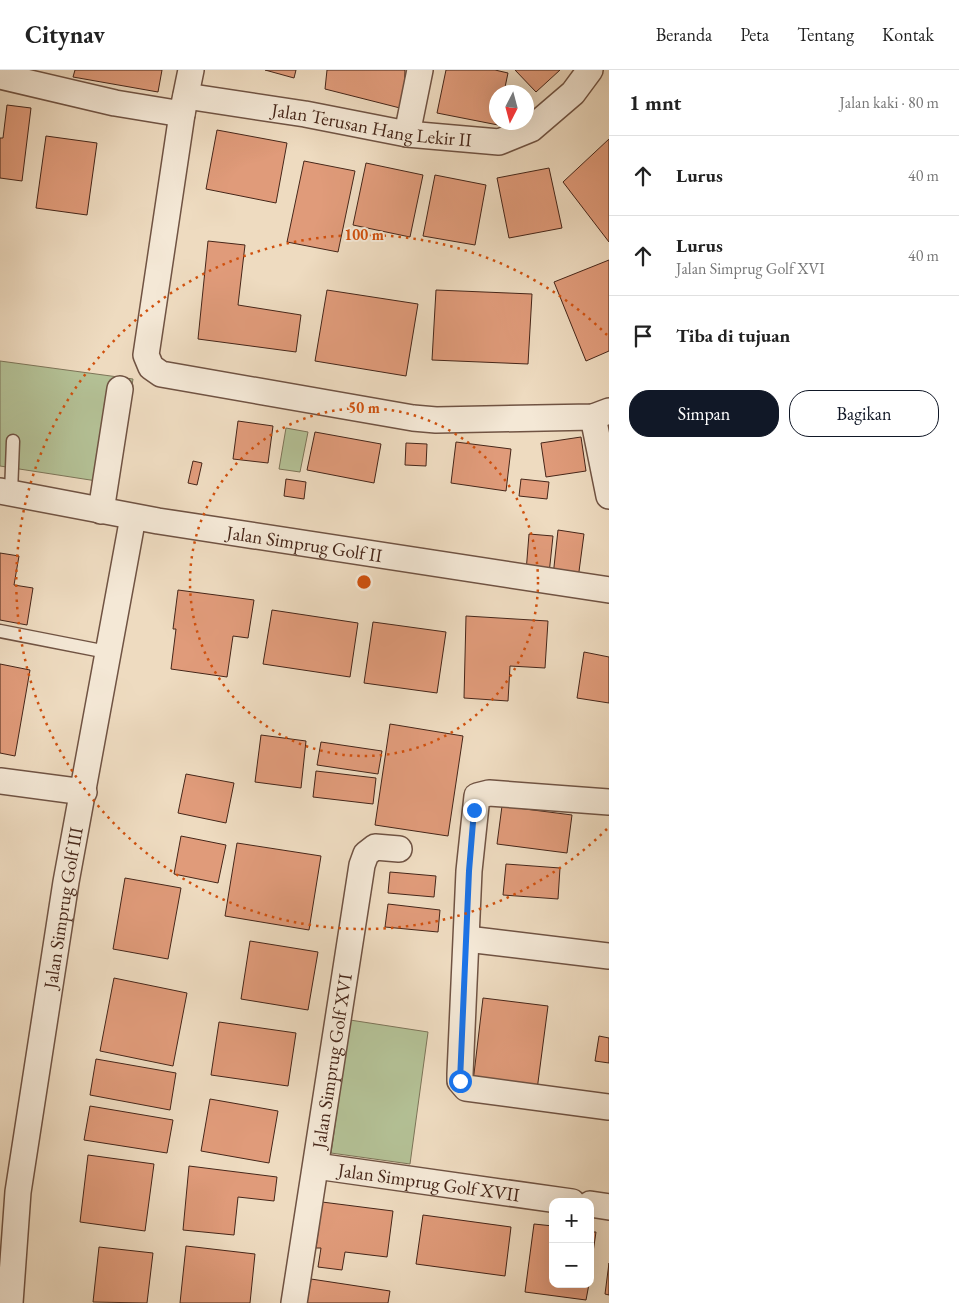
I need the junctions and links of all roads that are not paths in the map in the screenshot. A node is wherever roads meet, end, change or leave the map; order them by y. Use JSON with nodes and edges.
{"nodes":[{"id":1,"x":191,"y":70,"type":"edge"},
{"id":2,"x":420,"y":70,"type":"edge"},
{"id":3,"x":590,"y":70,"type":"edge"},
{"id":4,"x":0,"y":76,"type":"edge"},
{"id":5,"x":184,"y":105,"type":"junction"},
{"id":6,"x":407,"y":134,"type":"junction"},
{"id":7,"x":120,"y":389,"type":"dead end"},
{"id":8,"x":601,"y":414,"type":"edge"},
{"id":9,"x":13,"y":442,"type":"dead end"},
{"id":10,"x":5,"y":492,"type":"edge"},
{"id":11,"x":609,"y":496,"type":"edge"},
{"id":12,"x":101,"y":511,"type":"junction"},
{"id":13,"x":133,"y":517,"type":"junction"},
{"id":14,"x":609,"y":590,"type":"edge"},
{"id":15,"x":0,"y":631,"type":"edge"},
{"id":16,"x":107,"y":652,"type":"junction"},
{"id":17,"x":0,"y":781,"type":"edge"},
{"id":18,"x":84,"y":792,"type":"junction"},
{"id":19,"x":609,"y":802,"type":"edge"},
{"id":20,"x":399,"y":849,"type":"dead end"},
{"id":21,"x":467,"y":939,"type":"junction"},
{"id":22,"x":609,"y":956,"type":"edge"},
{"id":23,"x":609,"y":1107,"type":"edge"},
{"id":24,"x":316,"y":1166,"type":"junction"},
{"id":25,"x":9,"y":1191,"type":"edge"},
{"id":26,"x":549,"y":1199,"type":"edge"},
{"id":27,"x":594,"y":1205,"type":"edge"},
{"id":28,"x":609,"y":1207,"type":"edge"},
{"id":29,"x":10,"y":1303,"type":"edge"},
{"id":30,"x":294,"y":1303,"type":"edge"}],
"edges":[{"from":1,"to":5,"type":"street"},
{"from":2,"to":6,"type":"street"},
{"from":3,"to":6,"type":"street","name":"Jalan Terusan Hang Lekir II"},
{"from":4,"to":5,"type":"street","name":"Jalan Terusan Hang Lekir II"},
{"from":5,"to":6,"type":"street","name":"Jalan Terusan Hang Lekir II"},
{"from":5,"to":8,"type":"street"},
{"from":7,"to":12,"type":"street"},
{"from":8,"to":11,"type":"street"},
{"from":9,"to":10,"type":"lane"},
{"from":10,"to":12,"type":"street","name":"Jalan Simprug Golf II"},
{"from":12,"to":13,"type":"street","name":"Jalan Simprug Golf II"},
{"from":13,"to":14,"type":"street","name":"Jalan Simprug Golf II"},
{"from":13,"to":16,"type":"street","name":"Jalan Simprug Golf III"},
{"from":15,"to":16,"type":"lane"},
{"from":16,"to":18,"type":"street","name":"Jalan Simprug Golf III"},
{"from":17,"to":18,"type":"street"},
{"from":18,"to":25,"type":"street","name":"Jalan Simprug Golf III"},
{"from":19,"to":21,"type":"street"},
{"from":20,"to":24,"type":"street","name":"Jalan Simprug Golf XVI"},
{"from":21,"to":22,"type":"street"},
{"from":21,"to":23,"type":"street"},
{"from":24,"to":26,"type":"street","name":"Jalan Simprug Golf XVII"},
{"from":24,"to":30,"type":"street","name":"Jalan Simprug Golf XVI"},
{"from":25,"to":29,"type":"street","name":"Jalan Simprug Golf III"},
{"from":27,"to":28,"type":"street"}]}
